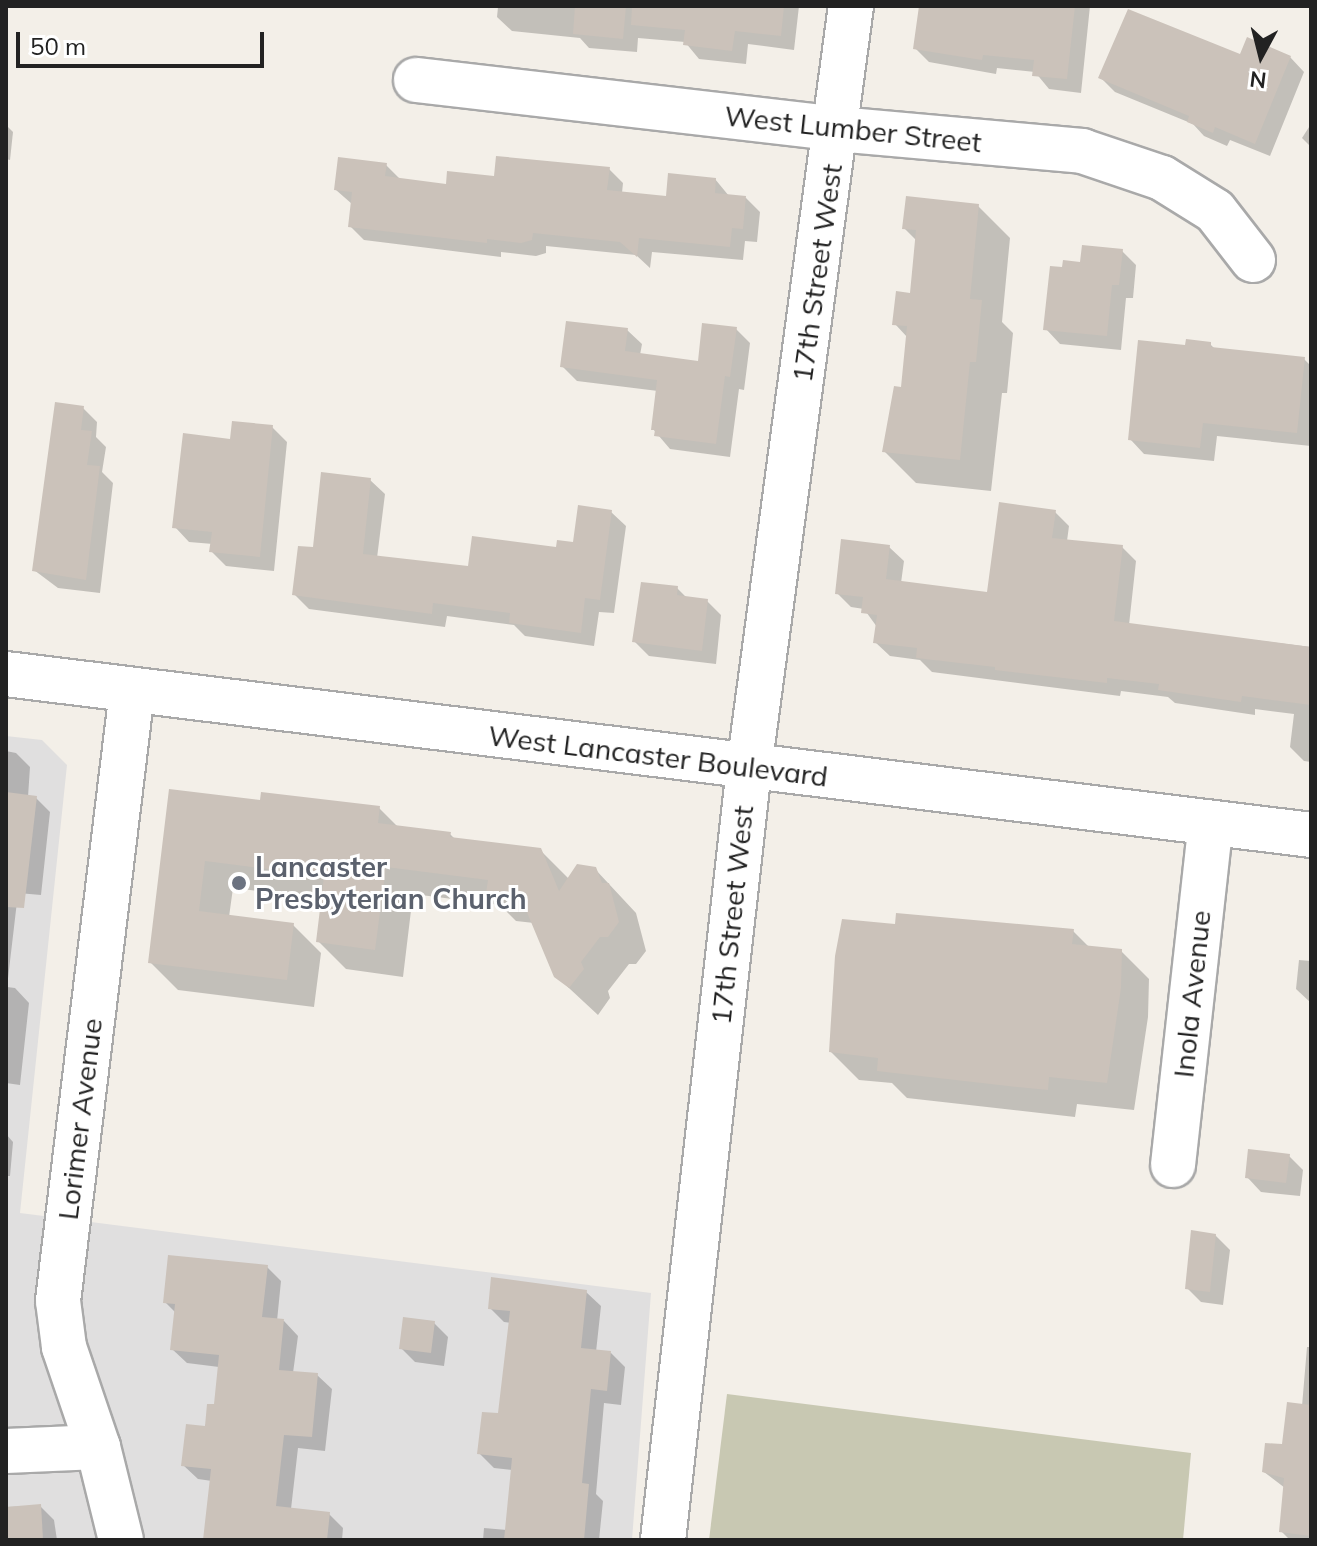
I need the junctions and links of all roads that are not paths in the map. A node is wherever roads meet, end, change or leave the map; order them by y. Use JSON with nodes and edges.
{"nodes":[{"id":1,"x":851,"y":6,"type":"edge"},
{"id":2,"x":416,"y":80,"type":"dead end"},
{"id":3,"x":837,"y":129,"type":"junction"},
{"id":4,"x":1253,"y":260,"type":"dead end"},
{"id":5,"x":6,"y":674,"type":"edge"},
{"id":6,"x":132,"y":691,"type":"junction"},
{"id":7,"x":749,"y":768,"type":"junction"},
{"id":8,"x":1211,"y":823,"type":"junction"},
{"id":9,"x":1311,"y":835,"type":"edge"},
{"id":10,"x":1173,"y":1165,"type":"dead end"},
{"id":11,"x":98,"y":1447,"type":"junction"},
{"id":12,"x":6,"y":1451,"type":"edge"},
{"id":13,"x":121,"y":1540,"type":"edge"},
{"id":14,"x":663,"y":1540,"type":"edge"}],
"edges":[{"from":1,"to":3,"type":"street","name":"17th Street West"},
{"from":2,"to":3,"type":"street","name":"West Lumber Street"},
{"from":3,"to":4,"type":"street","name":"West Lumber Street"},
{"from":3,"to":7,"type":"street","name":"17th Street West"},
{"from":5,"to":6,"type":"street","name":"West Lancaster Boulevard"},
{"from":6,"to":7,"type":"street","name":"West Lancaster Boulevard"},
{"from":6,"to":11,"type":"street","name":"Lorimer Avenue"},
{"from":7,"to":8,"type":"street","name":"West Lancaster Boulevard"},
{"from":7,"to":14,"type":"street","name":"17th Street West"},
{"from":8,"to":9,"type":"street","name":"West Lancaster Boulevard"},
{"from":8,"to":10,"type":"street","name":"Inola Avenue"},
{"from":11,"to":12,"type":"street"},
{"from":11,"to":13,"type":"street","name":"Lorimer Avenue"}]}
